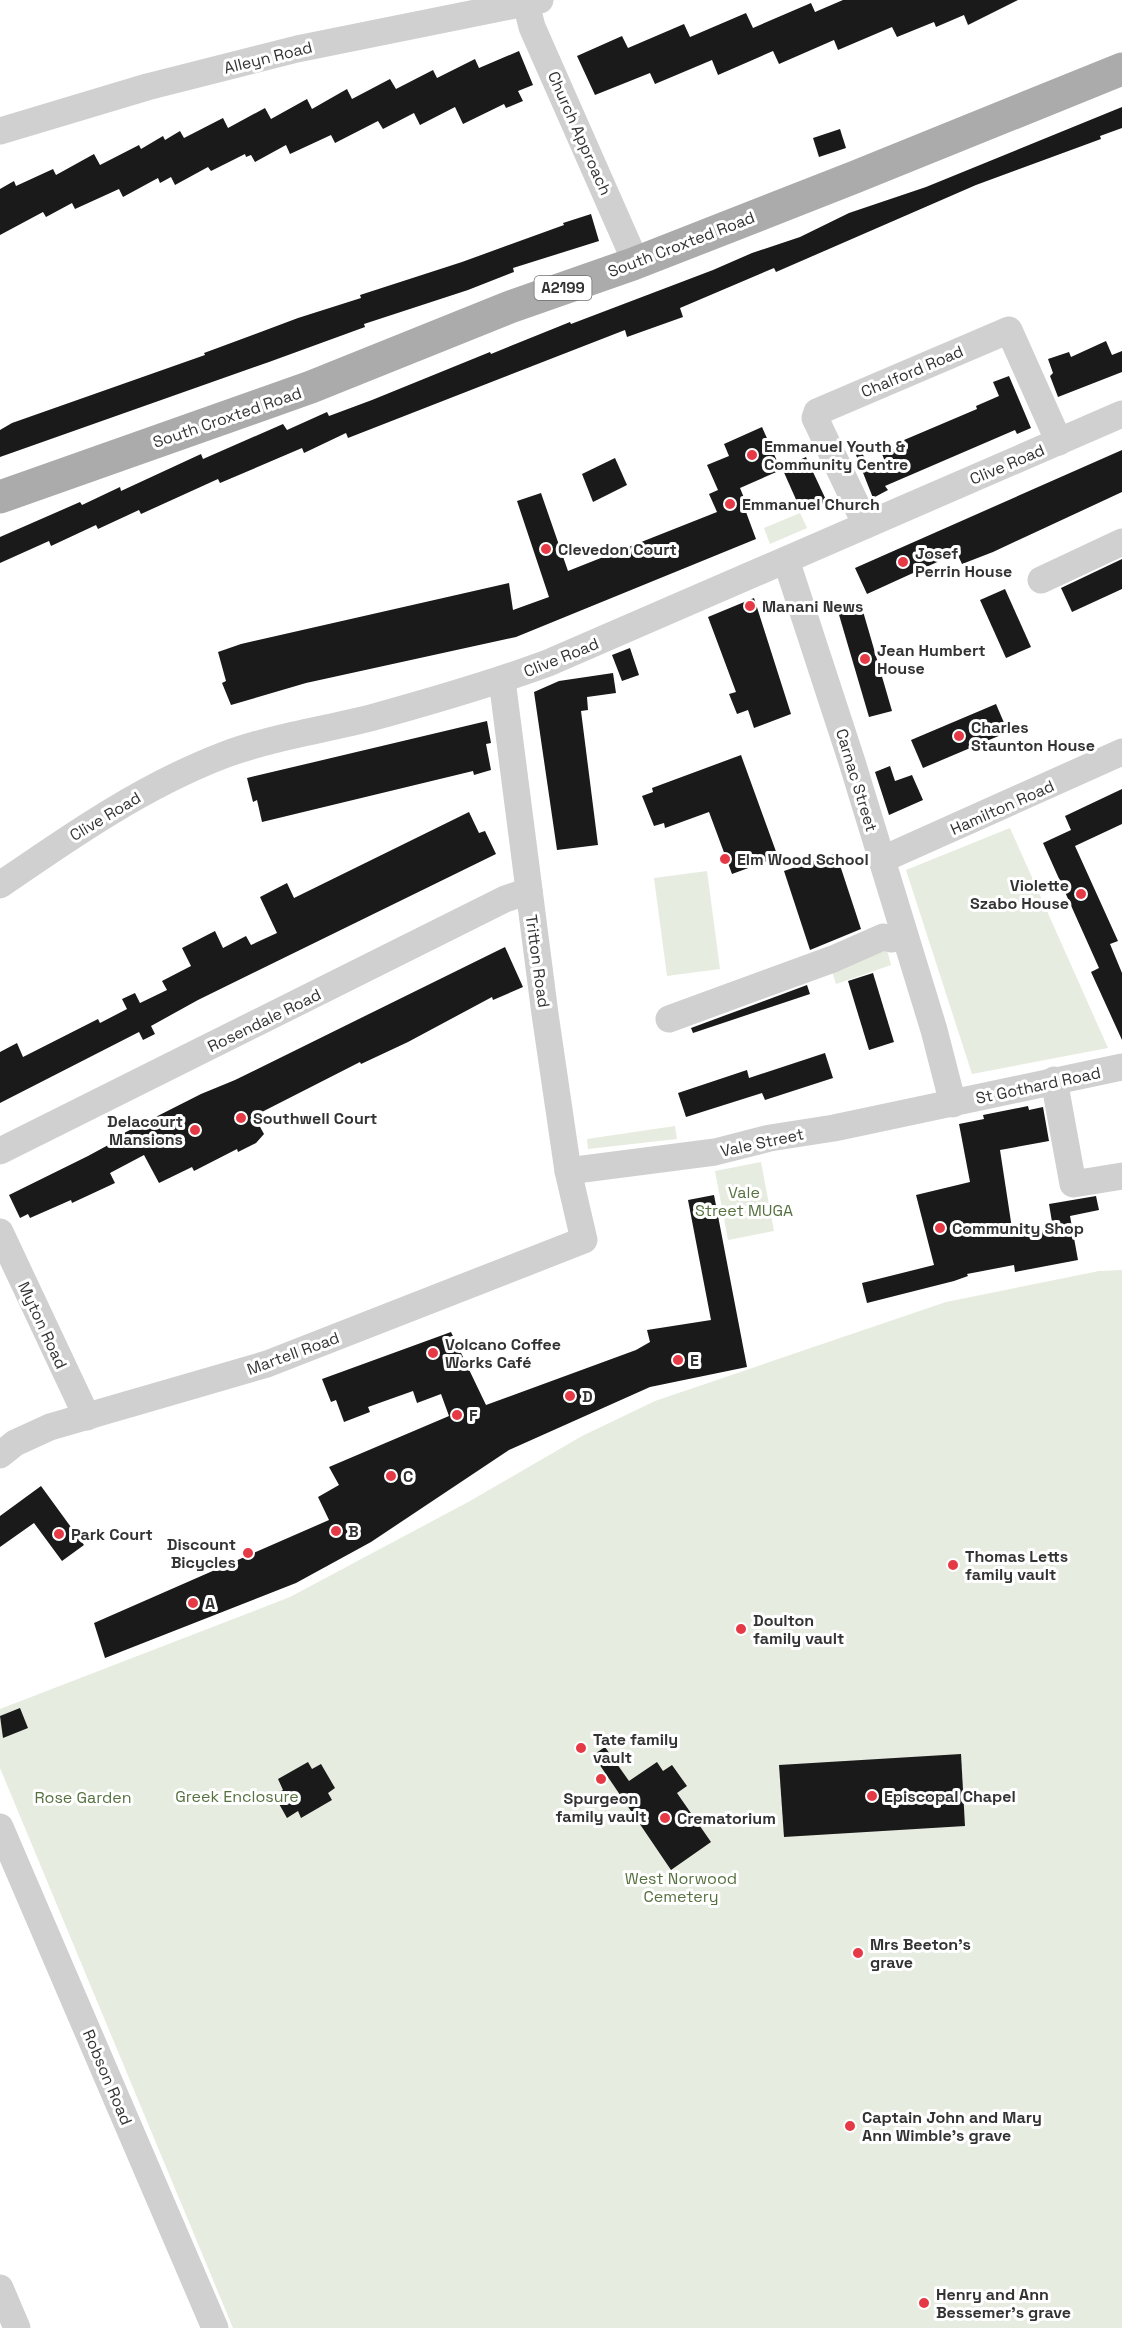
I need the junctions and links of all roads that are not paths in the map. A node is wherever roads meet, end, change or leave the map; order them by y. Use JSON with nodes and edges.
{"nodes":[{"id":1,"x":533,"y":2,"type":"edge"},
{"id":2,"x":1122,"y":69,"type":"edge"},
{"id":3,"x":0,"y":131,"type":"edge"},
{"id":4,"x":633,"y":264,"type":"junction"},
{"id":5,"x":1122,"y":414,"type":"edge"},
{"id":6,"x":1059,"y":442,"type":"junction"},
{"id":7,"x":0,"y":497,"type":"edge"},
{"id":8,"x":866,"y":525,"type":"junction"},
{"id":9,"x":1122,"y":542,"type":"edge"},
{"id":10,"x":786,"y":560,"type":"junction"},
{"id":11,"x":1041,"y":580,"type":"dead end"},
{"id":12,"x":502,"y":680,"type":"junction"},
{"id":13,"x":1122,"y":752,"type":"edge"},
{"id":14,"x":881,"y":860,"type":"junction"},
{"id":15,"x":0,"y":885,"type":"edge"},
{"id":16,"x":528,"y":891,"type":"junction"},
{"id":17,"x":904,"y":935,"type":"junction"},
{"id":18,"x":669,"y":1019,"type":"dead end"},
{"id":19,"x":1122,"y":1067,"type":"edge"},
{"id":20,"x":1054,"y":1080,"type":"junction"},
{"id":21,"x":953,"y":1104,"type":"junction"},
{"id":22,"x":0,"y":1151,"type":"edge"},
{"id":23,"x":568,"y":1171,"type":"junction"},
{"id":24,"x":1122,"y":1176,"type":"edge"},
{"id":25,"x":0,"y":1232,"type":"edge"},
{"id":26,"x":584,"y":1240,"type":"joint"},
{"id":27,"x":87,"y":1417,"type":"junction"},
{"id":28,"x":0,"y":1455,"type":"edge"},
{"id":29,"x":0,"y":1827,"type":"edge"},
{"id":30,"x":0,"y":2288,"type":"edge"},
{"id":31,"x":17,"y":2328,"type":"edge"},
{"id":32,"x":215,"y":2328,"type":"edge"}],
"edges":[{"from":1,"to":3,"type":"street","name":"Alleyn Road"},
{"from":1,"to":4,"type":"street","name":"Church Approach"},
{"from":2,"to":4,"type":"main road","name":"South Croxted Road","number":"A2199"},
{"from":4,"to":7,"type":"main road","name":"South Croxted Road","number":"A2199"},
{"from":5,"to":6,"type":"street","name":"Clive Road"},
{"from":6,"to":8,"type":"street","name":"Clive Road"},
{"from":6,"to":8,"type":"street","name":"Chalford Road"},
{"from":8,"to":10,"type":"street","name":"Clive Road"},
{"from":9,"to":11,"type":"street"},
{"from":10,"to":12,"type":"street","name":"Clive Road"},
{"from":10,"to":14,"type":"street","name":"Carnac Street"},
{"from":12,"to":15,"type":"street","name":"Clive Road"},
{"from":12,"to":16,"type":"street","name":"Tritton Road"},
{"from":13,"to":14,"type":"street","name":"Hamilton Road"},
{"from":14,"to":17,"type":"street","name":"Carnac Street"},
{"from":16,"to":22,"type":"street","name":"Rosendale Road"},
{"from":16,"to":23,"type":"street","name":"Tritton Road"},
{"from":17,"to":18,"type":"street"},
{"from":17,"to":21,"type":"street","name":"Carnac Street"},
{"from":19,"to":20,"type":"street","name":"St Gothard Road"},
{"from":20,"to":21,"type":"street","name":"St Gothard Road"},
{"from":20,"to":24,"type":"street"},
{"from":21,"to":23,"type":"street","name":"Vale Street"},
{"from":23,"to":26,"type":"street","name":"Tritton Road"},
{"from":25,"to":27,"type":"street","name":"Myton Road"},
{"from":26,"to":27,"type":"street","name":"Martell Road"},
{"from":27,"to":28,"type":"street","name":"Martell Road"},
{"from":29,"to":32,"type":"street","name":"Robson Road"},
{"from":30,"to":31,"type":"street"}]}
